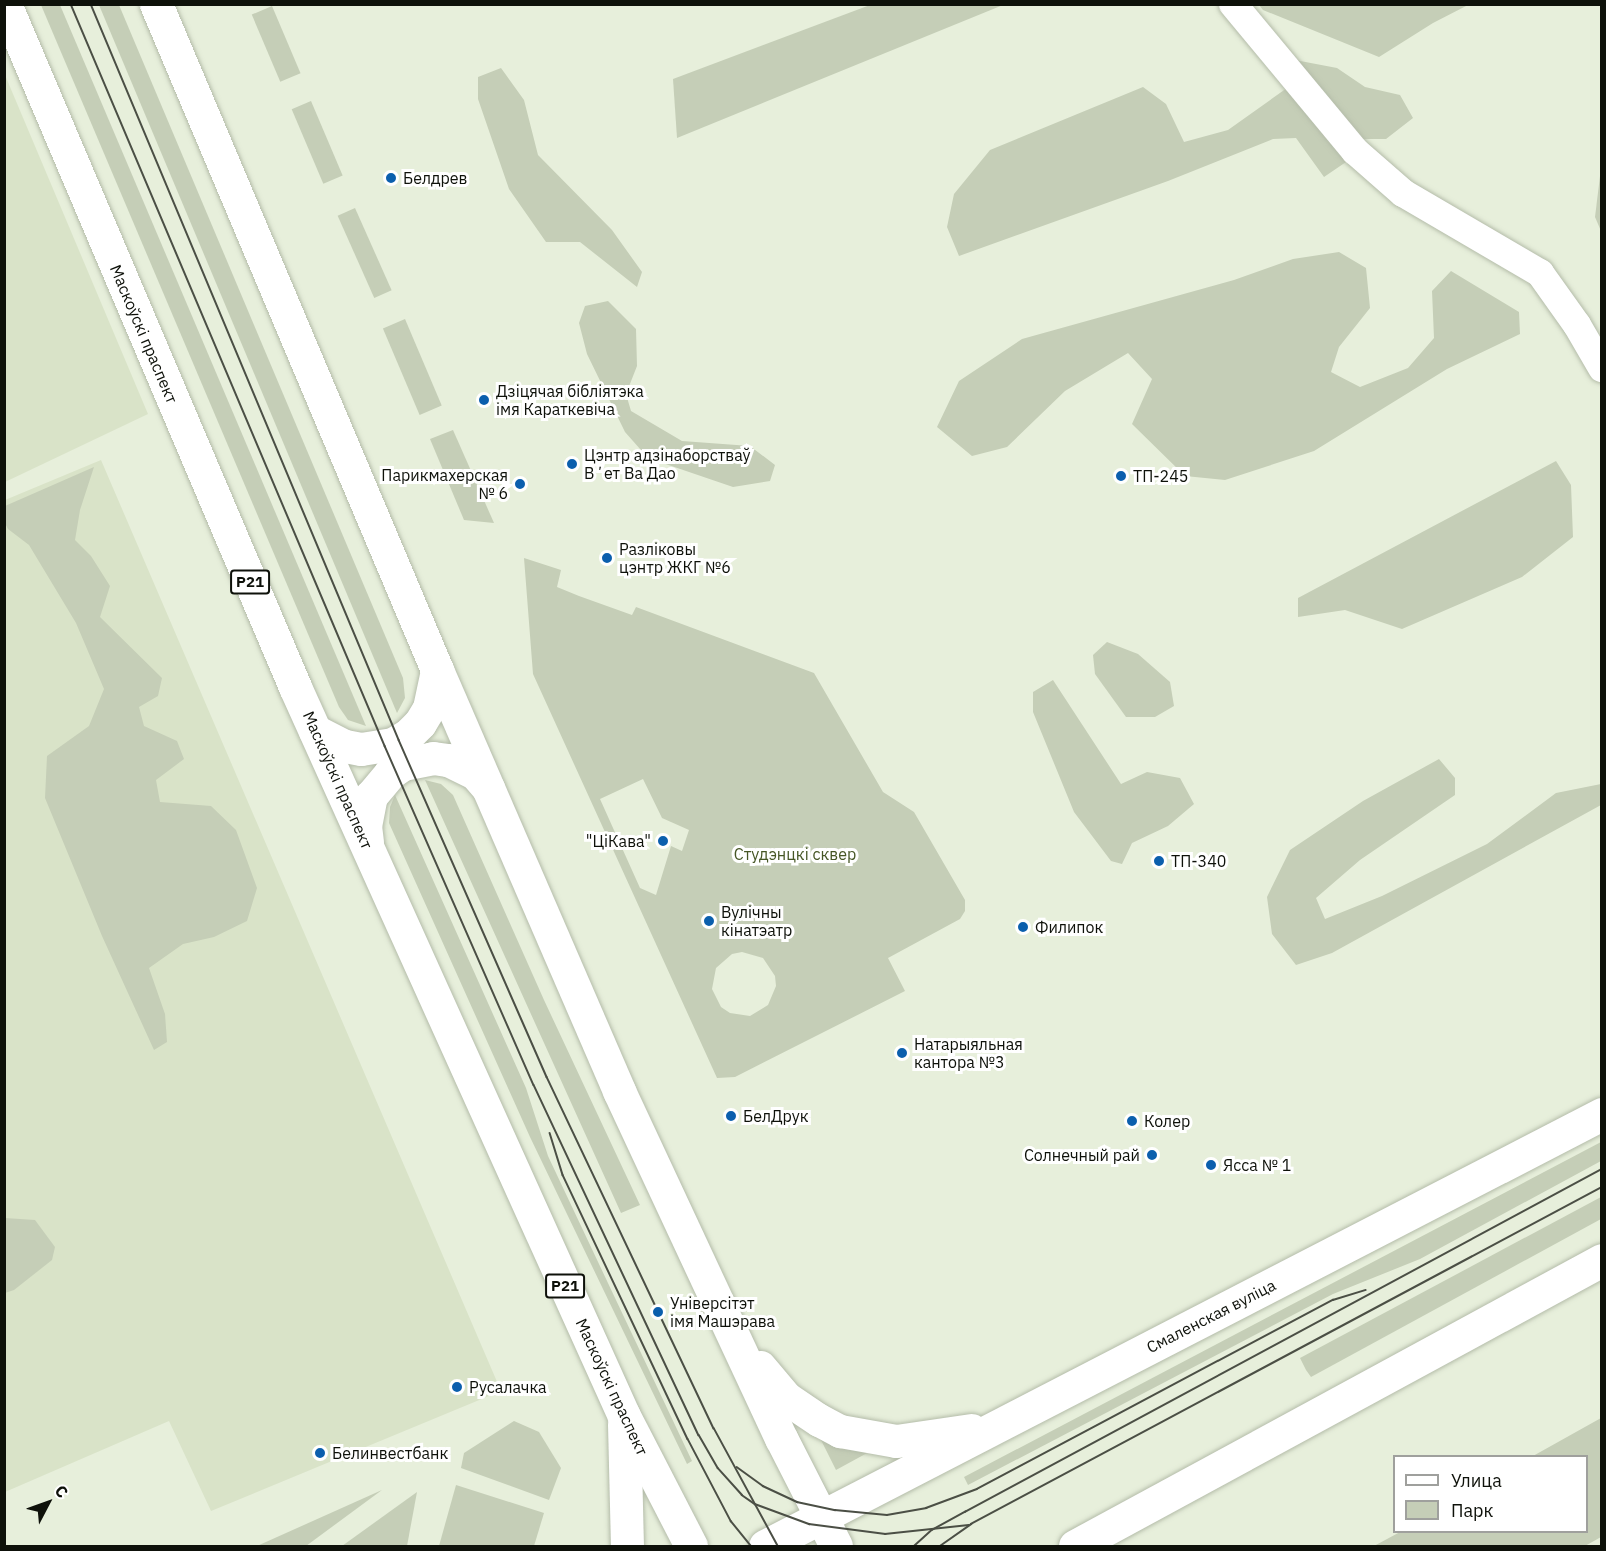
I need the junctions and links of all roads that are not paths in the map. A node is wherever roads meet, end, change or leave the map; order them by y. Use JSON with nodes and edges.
{"nodes":[{"id":1,"x":5,"y":4,"type":"edge"},
{"id":2,"x":156,"y":4,"type":"edge"},
{"id":3,"x":1233,"y":4,"type":"edge"},
{"id":4,"x":1602,"y":368,"type":"edge"},
{"id":5,"x":437,"y":670,"type":"junction"},
{"id":6,"x":315,"y":731,"type":"junction"},
{"id":7,"x":493,"y":798,"type":"junction"},
{"id":8,"x":372,"y":855,"type":"junction"},
{"id":9,"x":1602,"y":1114,"type":"edge"},
{"id":10,"x":1602,"y":1260,"type":"edge"},
{"id":11,"x":734,"y":1336,"type":"junction"},
{"id":12,"x":624,"y":1416,"type":"junction"},
{"id":13,"x":1003,"y":1424,"type":"junction"},
{"id":14,"x":820,"y":1518,"type":"junction"},
{"id":15,"x":1082,"y":1544,"type":"edge"},
{"id":16,"x":627,"y":1546,"type":"edge"},
{"id":17,"x":691,"y":1546,"type":"edge"},
{"id":18,"x":765,"y":1546,"type":"edge"},
{"id":19,"x":836,"y":1546,"type":"edge"}],
"edges":[{"from":1,"to":6,"type":"main road","name":"Маскоўскі праспект","number":"Р21"},
{"from":2,"to":5,"type":"main road"},
{"from":3,"to":4,"type":"street"},
{"from":5,"to":6,"type":"main road"},
{"from":5,"to":7,"type":"main road"},
{"from":6,"to":8,"type":"main road","name":"Маскоўскі праспект","number":"Р21"},
{"from":7,"to":8,"type":"main road"},
{"from":7,"to":11,"type":"main road"},
{"from":8,"to":12,"type":"main road","name":"Маскоўскі праспект","number":"Р21"},
{"from":9,"to":13,"type":"main road","name":"Смаленская вуліца"},
{"from":10,"to":15,"type":"main road"},
{"from":11,"to":13,"type":"main road"},
{"from":11,"to":14,"type":"main road"},
{"from":12,"to":16,"type":"main road"},
{"from":12,"to":17,"type":"main road","name":"Маскоўскі праспект","number":"Р21"},
{"from":13,"to":14,"type":"main road","name":"Смаленская вуліца"},
{"from":14,"to":18,"type":"main road","name":"Смаленская вуліца"},
{"from":14,"to":19,"type":"main road"}]}
